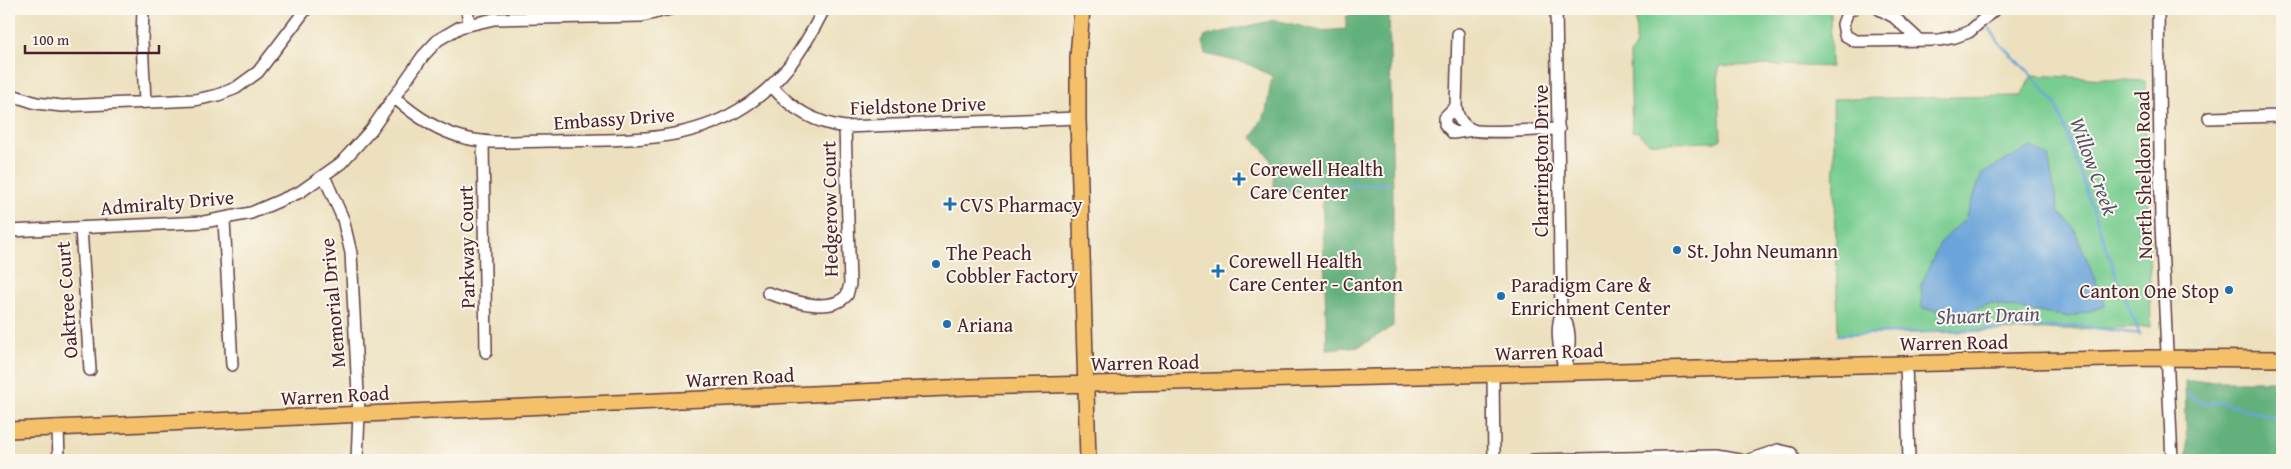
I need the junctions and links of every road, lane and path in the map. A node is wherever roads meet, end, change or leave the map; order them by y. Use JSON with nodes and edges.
{"nodes":[{"id":1,"x":143,"y":9,"type":"edge"},
{"id":2,"x":306,"y":9,"type":"edge"},
{"id":3,"x":467,"y":9,"type":"edge"},
{"id":4,"x":670,"y":9,"type":"edge"},
{"id":5,"x":824,"y":9,"type":"edge"},
{"id":6,"x":1082,"y":9,"type":"edge"},
{"id":7,"x":1556,"y":9,"type":"edge"},
{"id":8,"x":1853,"y":9,"type":"edge"},
{"id":9,"x":1879,"y":9,"type":"edge"},
{"id":10,"x":1995,"y":9,"type":"edge"},
{"id":11,"x":2158,"y":9,"type":"edge"},
{"id":12,"x":469,"y":24,"type":"junction"},
{"id":13,"x":1458,"y":34,"type":"dead end"},
{"id":14,"x":1918,"y":39,"type":"junction"},
{"id":15,"x":772,"y":86,"type":"junction"},
{"id":16,"x":9,"y":94,"type":"edge"},
{"id":17,"x":394,"y":97,"type":"junction"},
{"id":18,"x":144,"y":102,"type":"junction"},
{"id":19,"x":2282,"y":116,"type":"edge"},
{"id":20,"x":1078,"y":118,"type":"junction"},
{"id":21,"x":2209,"y":118,"type":"dead end"},
{"id":22,"x":846,"y":127,"type":"junction"},
{"id":23,"x":1559,"y":129,"type":"junction"},
{"id":24,"x":483,"y":141,"type":"junction"},
{"id":25,"x":324,"y":176,"type":"junction"},
{"id":26,"x":224,"y":220,"type":"junction"},
{"id":27,"x":81,"y":228,"type":"junction"},
{"id":28,"x":9,"y":231,"type":"edge"},
{"id":29,"x":768,"y":293,"type":"dead end"},
{"id":30,"x":486,"y":352,"type":"dead end"},
{"id":31,"x":2168,"y":358,"type":"junction"},
{"id":32,"x":2282,"y":358,"type":"edge"},
{"id":33,"x":1906,"y":363,"type":"junction"},
{"id":34,"x":232,"y":365,"type":"dead end"},
{"id":35,"x":90,"y":370,"type":"dead end"},
{"id":36,"x":1565,"y":371,"type":"junction"},
{"id":37,"x":1493,"y":373,"type":"junction"},
{"id":38,"x":1085,"y":383,"type":"junction"},
{"id":39,"x":359,"y":414,"type":"junction"},
{"id":40,"x":58,"y":428,"type":"junction"},
{"id":41,"x":9,"y":430,"type":"edge"},
{"id":42,"x":1792,"y":457,"type":"edge"},
{"id":43,"x":59,"y":460,"type":"edge"},
{"id":44,"x":357,"y":460,"type":"edge"},
{"id":45,"x":1088,"y":460,"type":"edge"},
{"id":46,"x":1494,"y":460,"type":"edge"},
{"id":47,"x":1534,"y":460,"type":"edge"},
{"id":48,"x":1740,"y":460,"type":"edge"},
{"id":49,"x":1750,"y":460,"type":"edge"},
{"id":50,"x":1909,"y":460,"type":"edge"},
{"id":51,"x":2172,"y":460,"type":"edge"}],
"edges":[{"from":1,"to":18,"type":"street"},
{"from":2,"to":18,"type":"street"},
{"from":3,"to":12,"type":"street"},
{"from":4,"to":12,"type":"street","name":"Admiralty Drive"},
{"from":5,"to":15,"type":"street","name":"Embassy Drive"},
{"from":6,"to":20,"type":"main road"},
{"from":7,"to":23,"type":"street","name":"Charrington Drive"},
{"from":8,"to":14,"type":"street"},
{"from":9,"to":14,"type":"street"},
{"from":10,"to":14,"type":"street"},
{"from":11,"to":31,"type":"street","name":"North Sheldon Road"},
{"from":12,"to":17,"type":"street","name":"Admiralty Drive"},
{"from":13,"to":23,"type":"street"},
{"from":15,"to":22,"type":"street","name":"Fieldstone Drive"},
{"from":15,"to":24,"type":"street","name":"Embassy Drive"},
{"from":16,"to":18,"type":"street"},
{"from":17,"to":24,"type":"street","name":"Embassy Drive"},
{"from":17,"to":25,"type":"street","name":"Admiralty Drive"},
{"from":19,"to":21,"type":"street"},
{"from":20,"to":22,"type":"street","name":"Fieldstone Drive"},
{"from":20,"to":38,"type":"main road"},
{"from":22,"to":29,"type":"street","name":"Hedgerow Court"},
{"from":23,"to":36,"type":"street","name":"Charrington Drive"},
{"from":24,"to":30,"type":"street","name":"Parkway Court"},
{"from":25,"to":26,"type":"street","name":"Admiralty Drive"},
{"from":25,"to":39,"type":"street","name":"Memorial Drive"},
{"from":26,"to":27,"type":"street","name":"Admiralty Drive"},
{"from":26,"to":34,"type":"street"},
{"from":27,"to":28,"type":"street","name":"Admiralty Drive"},
{"from":27,"to":35,"type":"street","name":"Oaktree Court"},
{"from":31,"to":32,"type":"main road","name":"Warren Road"},
{"from":31,"to":33,"type":"main road","name":"Warren Road"},
{"from":31,"to":51,"type":"street","name":"North Sheldon Road"},
{"from":33,"to":36,"type":"main road","name":"Warren Road"},
{"from":33,"to":50,"type":"street"},
{"from":36,"to":37,"type":"main road","name":"Warren Road"},
{"from":37,"to":38,"type":"main road","name":"Warren Road"},
{"from":37,"to":46,"type":"street"},
{"from":38,"to":39,"type":"main road","name":"Warren Road"},
{"from":38,"to":45,"type":"main road"},
{"from":39,"to":40,"type":"main road","name":"Warren Road"},
{"from":39,"to":44,"type":"street","name":"Memorial Drive"},
{"from":40,"to":41,"type":"main road","name":"Warren Road"},
{"from":40,"to":43,"type":"street"},
{"from":42,"to":49,"type":"street"},
{"from":47,"to":48,"type":"street"}]}
